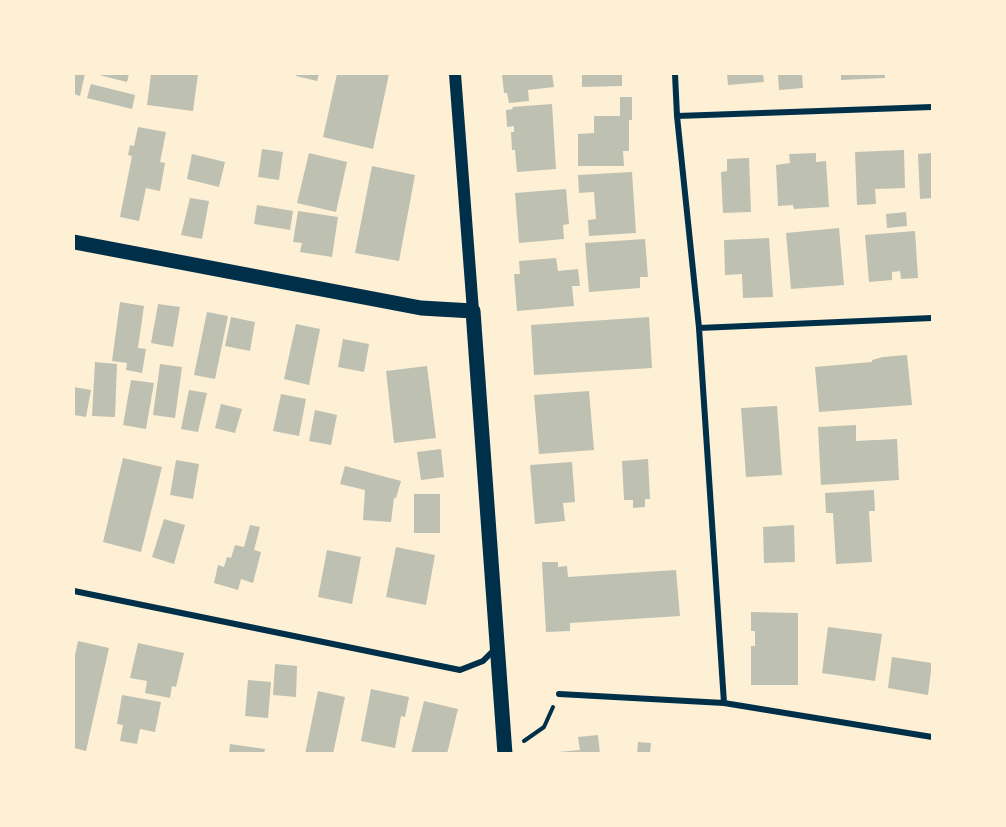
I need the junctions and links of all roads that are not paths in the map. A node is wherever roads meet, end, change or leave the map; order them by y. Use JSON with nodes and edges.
{"nodes":[{"id":1,"x":455,"y":74,"type":"edge"},
{"id":2,"x":675,"y":74,"type":"edge"},
{"id":3,"x":933,"y":107,"type":"edge"},
{"id":4,"x":677,"y":116,"type":"junction"},
{"id":5,"x":74,"y":242,"type":"edge"},
{"id":6,"x":473,"y":311,"type":"junction"},
{"id":7,"x":933,"y":318,"type":"edge"},
{"id":8,"x":699,"y":328,"type":"junction"},
{"id":9,"x":74,"y":591,"type":"edge"},
{"id":10,"x":499,"y":646,"type":"junction"},
{"id":11,"x":559,"y":694,"type":"road end"},
{"id":12,"x":724,"y":703,"type":"junction"},
{"id":13,"x":933,"y":737,"type":"edge"},
{"id":14,"x":510,"y":750,"type":"edge"}],
"edges":[{"from":1,"to":6,"type":"main road"},
{"from":2,"to":4,"type":"street"},
{"from":3,"to":4,"type":"street"},
{"from":4,"to":8,"type":"street"},
{"from":5,"to":6,"type":"main road"},
{"from":6,"to":10,"type":"main road"},
{"from":7,"to":8,"type":"street"},
{"from":8,"to":12,"type":"street"},
{"from":9,"to":10,"type":"street"},
{"from":10,"to":14,"type":"main road"},
{"from":11,"to":12,"type":"street"},
{"from":12,"to":13,"type":"street"}]}
